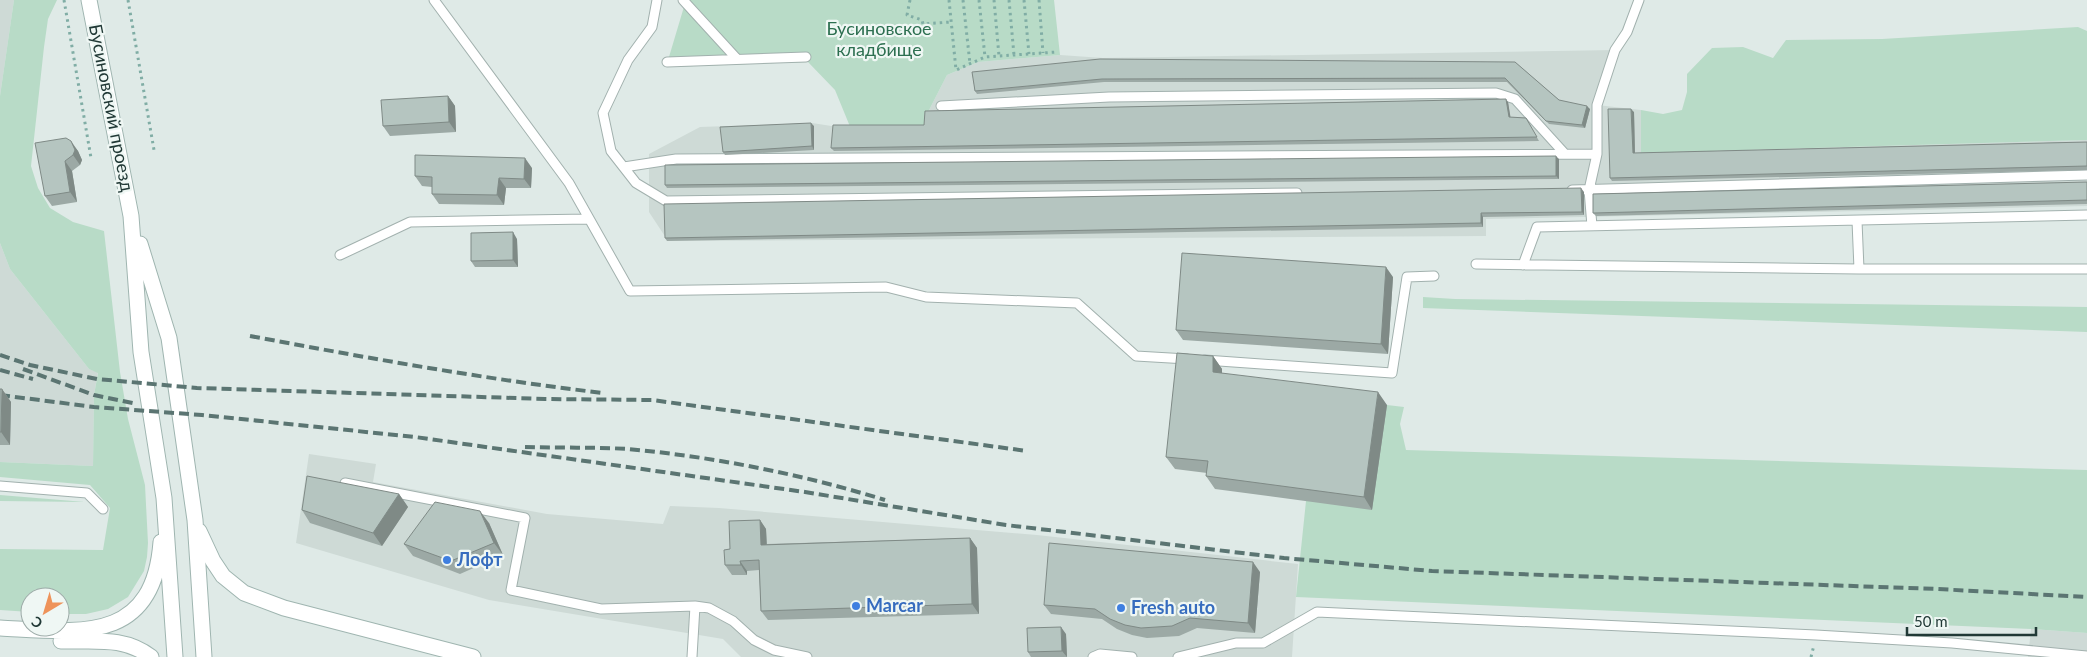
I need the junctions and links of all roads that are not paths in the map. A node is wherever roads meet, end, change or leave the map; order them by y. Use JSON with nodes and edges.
{"nodes":[{"id":1,"x":89,"y":0,"type":"edge"},
{"id":2,"x":434,"y":0,"type":"edge"},
{"id":3,"x":657,"y":0,"type":"edge"},
{"id":4,"x":684,"y":0,"type":"edge"},
{"id":5,"x":1639,"y":0,"type":"edge"},
{"id":6,"x":806,"y":57,"type":"dead end"},
{"id":7,"x":737,"y":59,"type":"junction"},
{"id":8,"x":668,"y":62,"type":"dead end"},
{"id":9,"x":941,"y":106,"type":"dead end"},
{"id":10,"x":1565,"y":154,"type":"junction"},
{"id":11,"x":1597,"y":154,"type":"junction"},
{"id":12,"x":624,"y":167,"type":"junction"},
{"id":13,"x":2087,"y":175,"type":"edge"},
{"id":14,"x":1559,"y":190,"type":"edge"},
{"id":15,"x":1589,"y":190,"type":"junction"},
{"id":16,"x":1311,"y":193,"type":"edge"},
{"id":17,"x":2087,"y":215,"type":"edge"},
{"id":18,"x":132,"y":216,"type":"junction"},
{"id":19,"x":589,"y":219,"type":"junction"},
{"id":20,"x":1857,"y":221,"type":"junction"},
{"id":21,"x":1592,"y":226,"type":"junction"},
{"id":22,"x":340,"y":255,"type":"dead end"},
{"id":23,"x":1476,"y":264,"type":"dead end"},
{"id":24,"x":1523,"y":265,"type":"junction"},
{"id":25,"x":1859,"y":269,"type":"junction"},
{"id":26,"x":2087,"y":269,"type":"edge"},
{"id":27,"x":1434,"y":276,"type":"dead end"},
{"id":28,"x":345,"y":483,"type":"edge"},
{"id":29,"x":0,"y":486,"type":"edge"},
{"id":30,"x":164,"y":498,"type":"junction"},
{"id":31,"x":103,"y":509,"type":"dead end"},
{"id":32,"x":195,"y":520,"type":"junction"},
{"id":33,"x":695,"y":606,"type":"junction"},
{"id":34,"x":0,"y":628,"type":"edge"},
{"id":35,"x":0,"y":637,"type":"edge"},
{"id":36,"x":2087,"y":656,"type":"edge"},
{"id":37,"x":151,"y":657,"type":"edge"},
{"id":38,"x":176,"y":657,"type":"edge"},
{"id":39,"x":204,"y":657,"type":"edge"},
{"id":40,"x":472,"y":657,"type":"edge"},
{"id":41,"x":692,"y":657,"type":"edge"},
{"id":42,"x":807,"y":657,"type":"edge"},
{"id":43,"x":1093,"y":657,"type":"edge"},
{"id":44,"x":1132,"y":657,"type":"edge"},
{"id":45,"x":1178,"y":657,"type":"edge"}],
"edges":[{"from":1,"to":18,"type":"main road","name":"Бусиновский проезд"},
{"from":2,"to":19,"type":"lane"},
{"from":3,"to":12,"type":"lane"},
{"from":4,"to":7,"type":"lane"},
{"from":5,"to":11,"type":"lane"},
{"from":6,"to":7,"type":"lane"},
{"from":7,"to":8,"type":"lane"},
{"from":9,"to":10,"type":"lane"},
{"from":10,"to":11,"type":"lane"},
{"from":10,"to":12,"type":"lane"},
{"from":11,"to":15,"type":"lane"},
{"from":12,"to":16,"type":"lane"},
{"from":13,"to":15,"type":"lane"},
{"from":14,"to":15,"type":"lane"},
{"from":15,"to":21,"type":"lane"},
{"from":17,"to":20,"type":"lane"},
{"from":18,"to":30,"type":"main road"},
{"from":18,"to":32,"type":"main road"},
{"from":19,"to":22,"type":"lane"},
{"from":19,"to":27,"type":"lane"},
{"from":20,"to":21,"type":"lane"},
{"from":20,"to":25,"type":"lane"},
{"from":21,"to":24,"type":"lane"},
{"from":23,"to":24,"type":"lane"},
{"from":24,"to":25,"type":"lane"},
{"from":25,"to":26,"type":"lane"},
{"from":28,"to":33,"type":"lane"},
{"from":29,"to":31,"type":"lane"},
{"from":30,"to":34,"type":"main road"},
{"from":30,"to":38,"type":"main road"},
{"from":32,"to":39,"type":"main road"},
{"from":32,"to":40,"type":"main road"},
{"from":33,"to":41,"type":"lane"},
{"from":33,"to":42,"type":"lane"},
{"from":35,"to":37,"type":"main road"},
{"from":36,"to":45,"type":"lane"},
{"from":43,"to":44,"type":"lane"}]}
